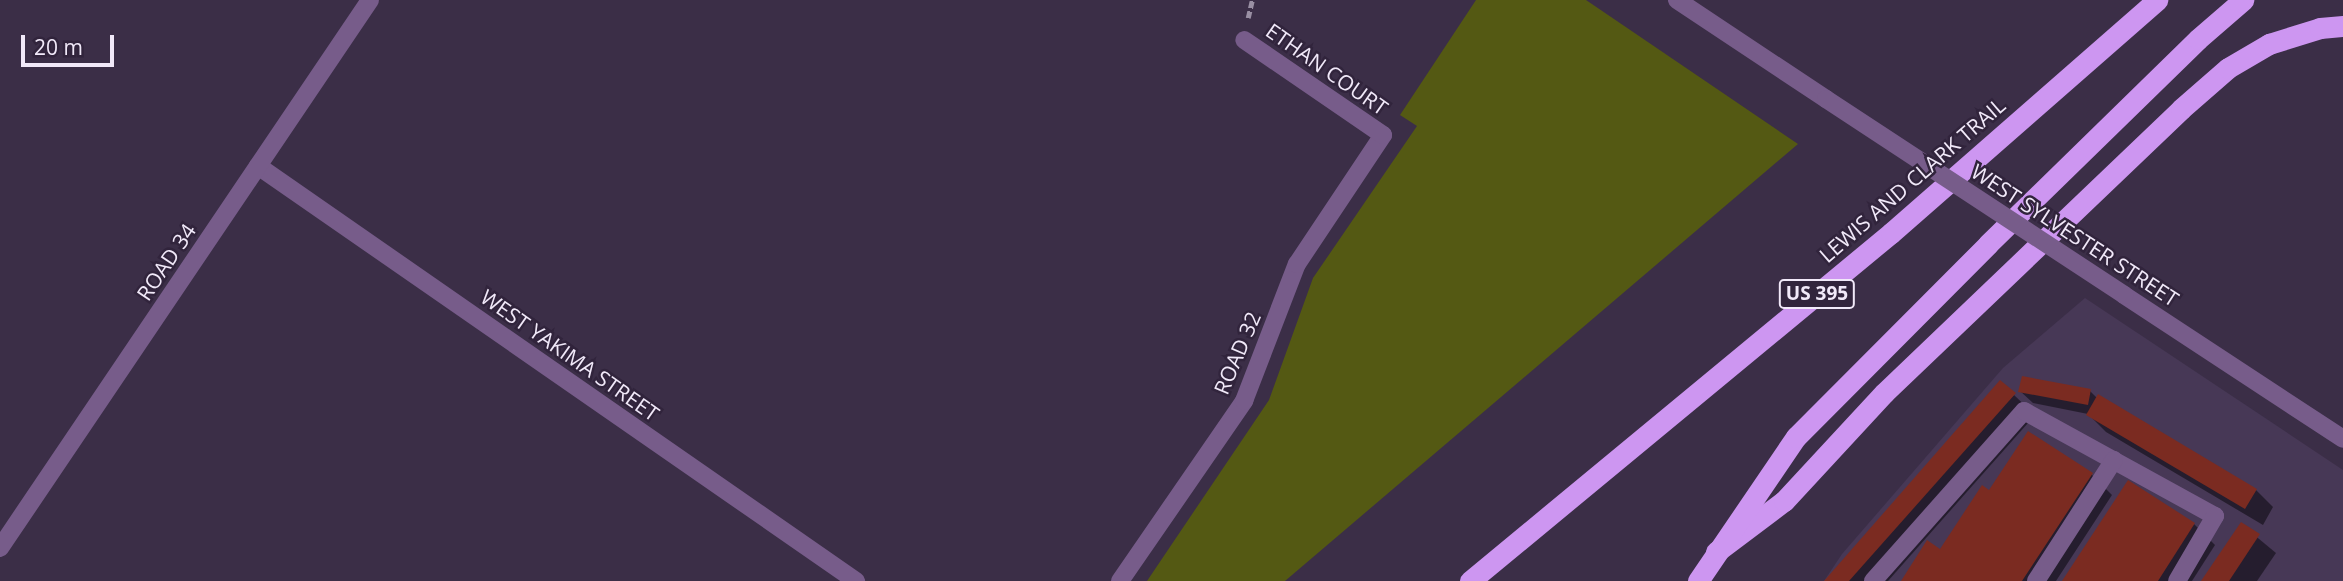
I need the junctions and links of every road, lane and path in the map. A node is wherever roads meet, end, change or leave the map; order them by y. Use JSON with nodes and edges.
{"nodes":[{"id":1,"x":370,"y":0,"type":"edge"},
{"id":2,"x":1677,"y":0,"type":"edge"},
{"id":3,"x":2157,"y":0,"type":"edge"},
{"id":4,"x":2243,"y":0,"type":"edge"},
{"id":5,"x":2343,"y":26,"type":"edge"},
{"id":6,"x":1244,"y":40,"type":"dead end"},
{"id":7,"x":1383,"y":135,"type":"joint"},
{"id":8,"x":258,"y":166,"type":"junction"},
{"id":9,"x":2343,"y":439,"type":"edge"},
{"id":10,"x":2114,"y":460,"type":"junction"},
{"id":11,"x":0,"y":548,"type":"edge"},
{"id":12,"x":1716,"y":552,"type":"junction"},
{"id":13,"x":856,"y":581,"type":"edge"},
{"id":14,"x":1120,"y":581,"type":"edge"},
{"id":15,"x":1470,"y":581,"type":"edge"},
{"id":16,"x":1698,"y":581,"type":"edge"},
{"id":17,"x":1873,"y":581,"type":"edge"},
{"id":18,"x":2036,"y":581,"type":"edge"},
{"id":19,"x":2177,"y":581,"type":"edge"}],
"edges":[{"from":1,"to":8,"type":"street","name":"ROAD 34"},
{"from":2,"to":9,"type":"street","name":"WEST SYLVESTER STREET","bridge":true},
{"from":3,"to":15,"type":"highway","name":"LEWIS AND CLARK TRAIL","number":"US 395"},
{"from":4,"to":12,"type":"highway"},
{"from":5,"to":12,"type":"highway"},
{"from":6,"to":7,"type":"street","name":"ETHAN COURT"},
{"from":7,"to":14,"type":"street","name":"ROAD 32"},
{"from":8,"to":11,"type":"street","name":"ROAD 34"},
{"from":8,"to":13,"type":"street","name":"WEST YAKIMA STREET"},
{"from":10,"to":17,"type":"street"},
{"from":10,"to":18,"type":"street"},
{"from":10,"to":19,"type":"street"},
{"from":12,"to":16,"type":"highway"}]}
